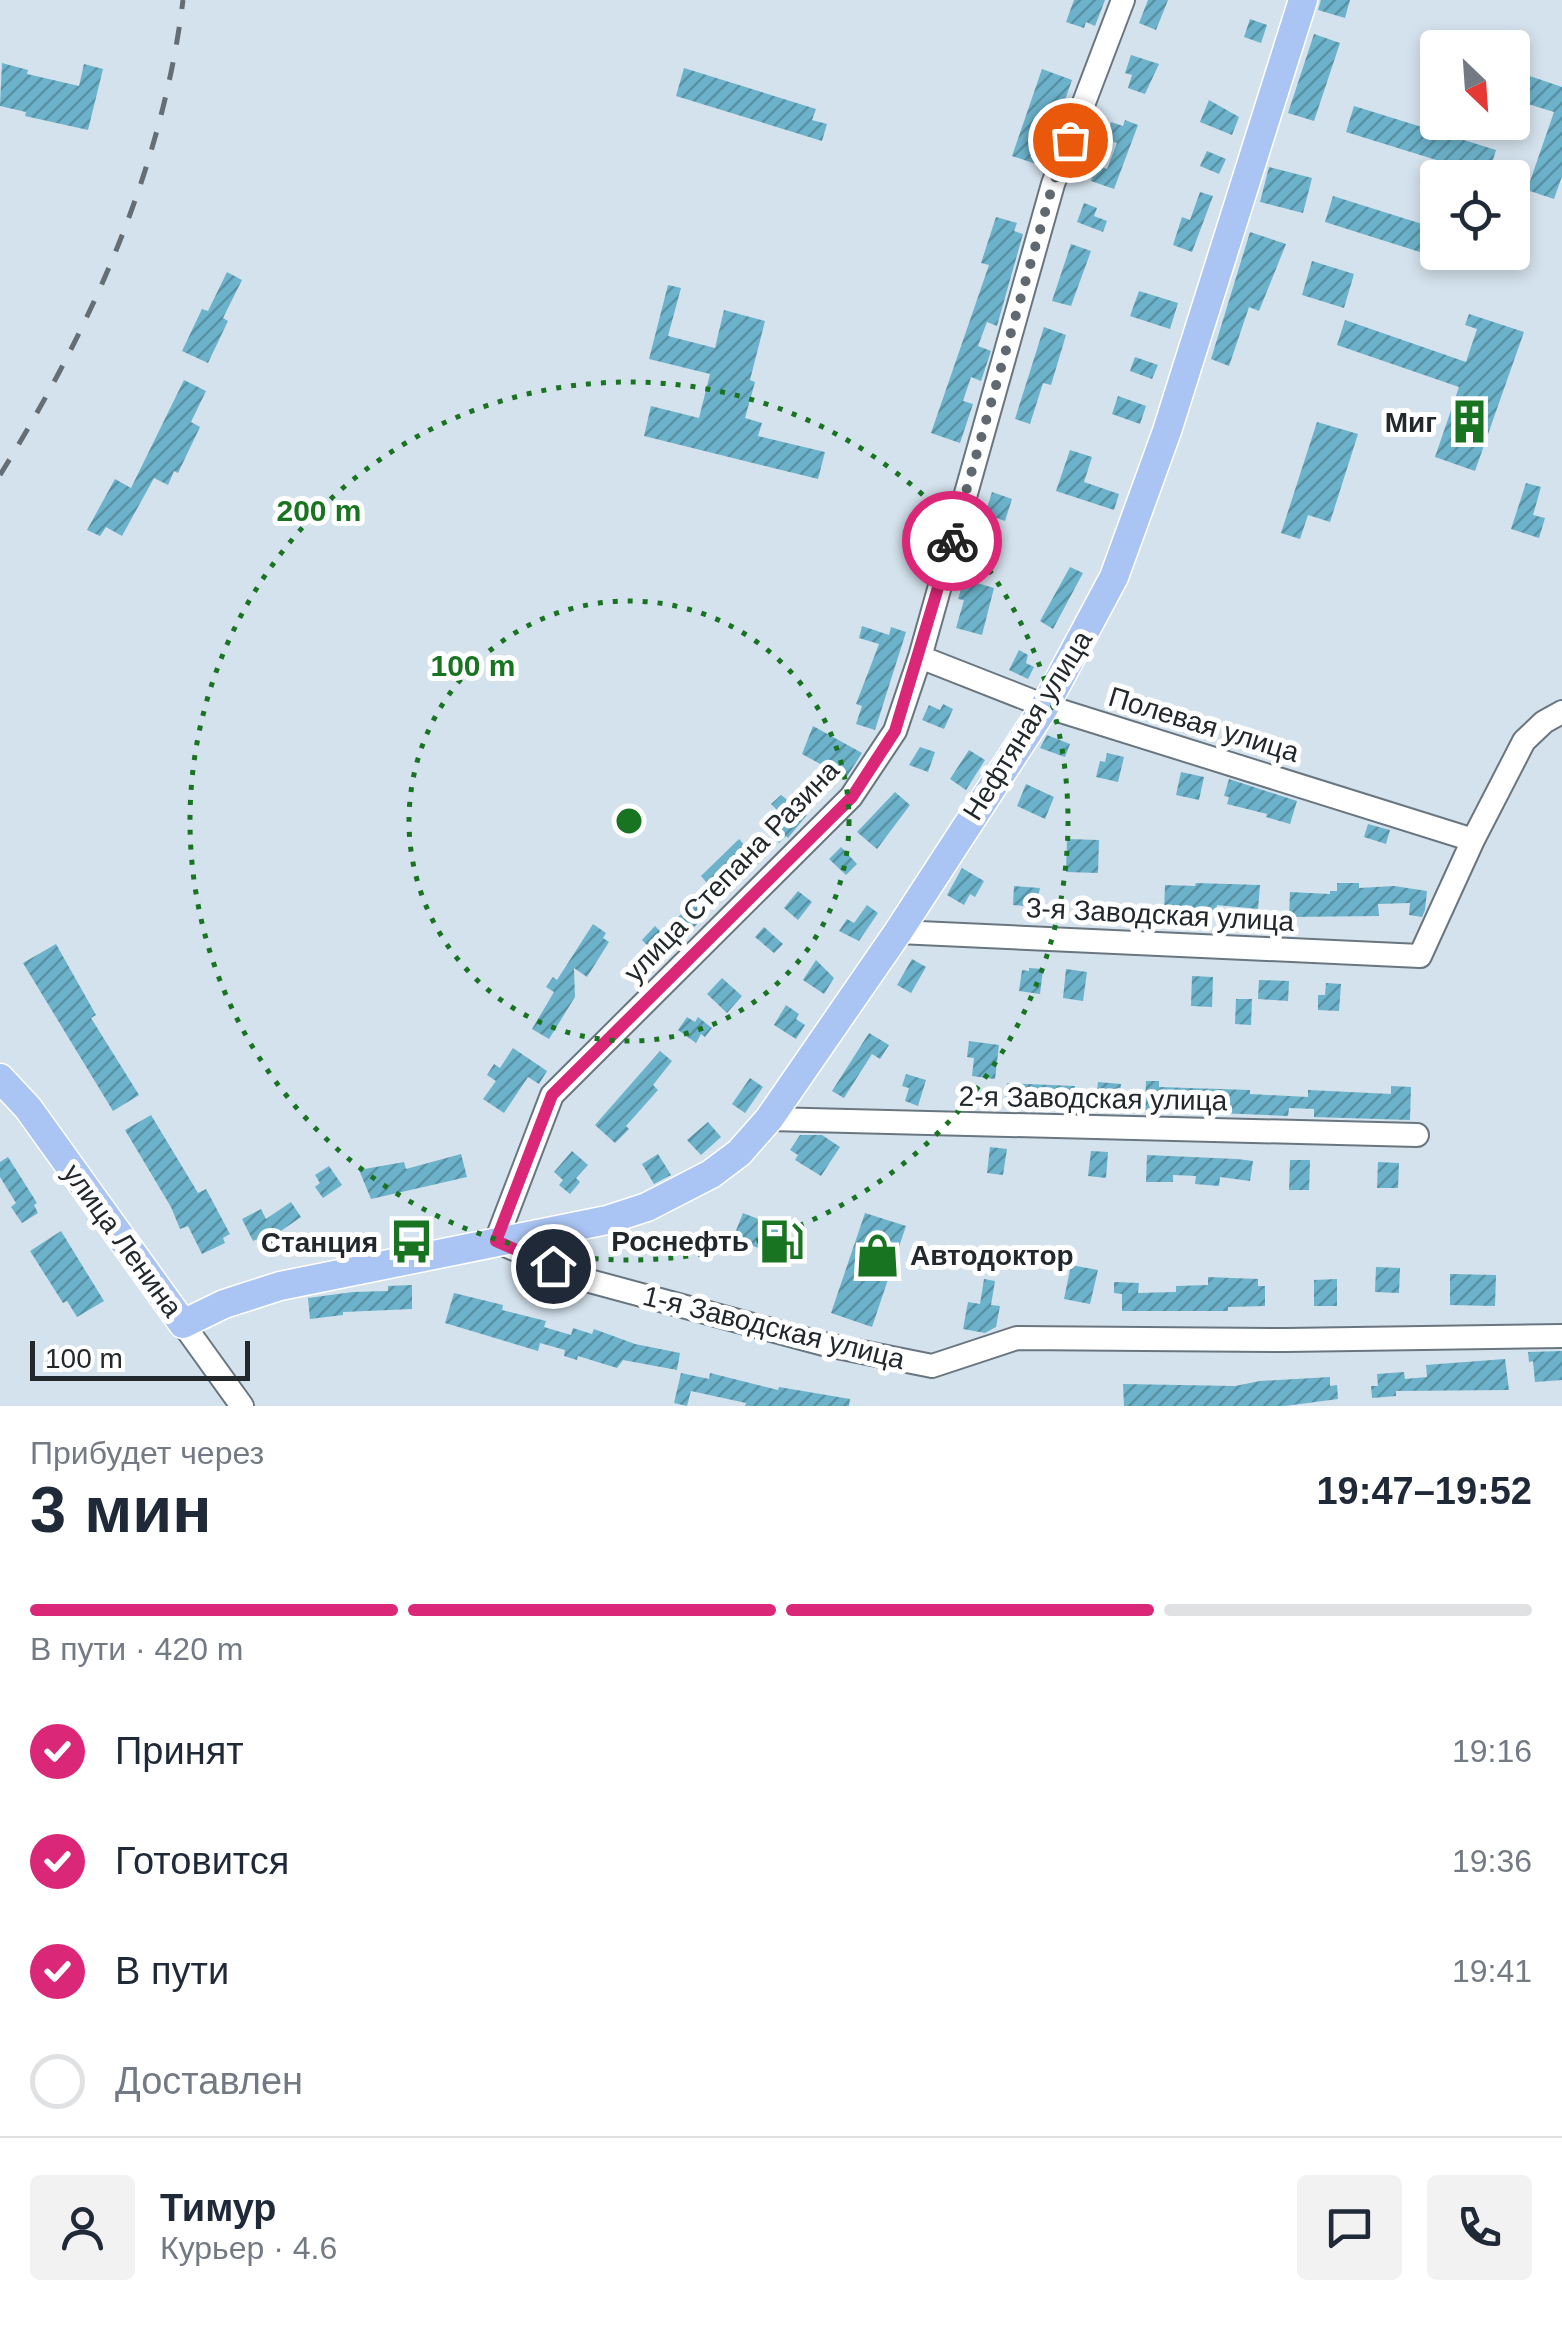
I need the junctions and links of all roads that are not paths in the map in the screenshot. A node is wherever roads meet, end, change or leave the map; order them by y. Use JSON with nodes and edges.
{"nodes":[{"id":1,"x":1122,"y":0,"type":"edge"},
{"id":2,"x":1304,"y":0,"type":"edge"},
{"id":3,"x":920,"y":657,"type":"junction"},
{"id":4,"x":1045,"y":706,"type":"junction"},
{"id":5,"x":1562,"y":712,"type":"edge"},
{"id":6,"x":1472,"y":840,"type":"junction"},
{"id":7,"x":898,"y":932,"type":"junction"},
{"id":8,"x":0,"y":1078,"type":"edge"},
{"id":9,"x":769,"y":1120,"type":"junction"},
{"id":10,"x":1416,"y":1136,"type":"dead end"},
{"id":11,"x":496,"y":1241,"type":"junction"},
{"id":12,"x":183,"y":1324,"type":"junction"},
{"id":13,"x":1562,"y":1336,"type":"edge"},
{"id":14,"x":242,"y":1406,"type":"edge"}],
"edges":[{"from":1,"to":3,"type":"street","name":"улица Степана Разина"},
{"from":2,"to":4,"type":"main road","name":"Нефтяная улица"},
{"from":3,"to":4,"type":"street","name":"Полевая улица"},
{"from":3,"to":11,"type":"street","name":"улица Степана Разина"},
{"from":4,"to":6,"type":"street","name":"Полевая улица"},
{"from":4,"to":7,"type":"main road","name":"Нефтяная улица"},
{"from":5,"to":6,"type":"street"},
{"from":6,"to":7,"type":"street","name":"3-я Заводская улица"},
{"from":7,"to":9,"type":"main road","name":"Нефтяная улица"},
{"from":8,"to":12,"type":"main road","name":"улица Ленина"},
{"from":9,"to":10,"type":"street","name":"2-я Заводская улица"},
{"from":9,"to":11,"type":"main road","name":"Нефтяная улица"},
{"from":11,"to":12,"type":"main road"},
{"from":11,"to":13,"type":"street","name":"1-я Заводская улица"},
{"from":12,"to":14,"type":"street","name":"улица Ленина"}]}
